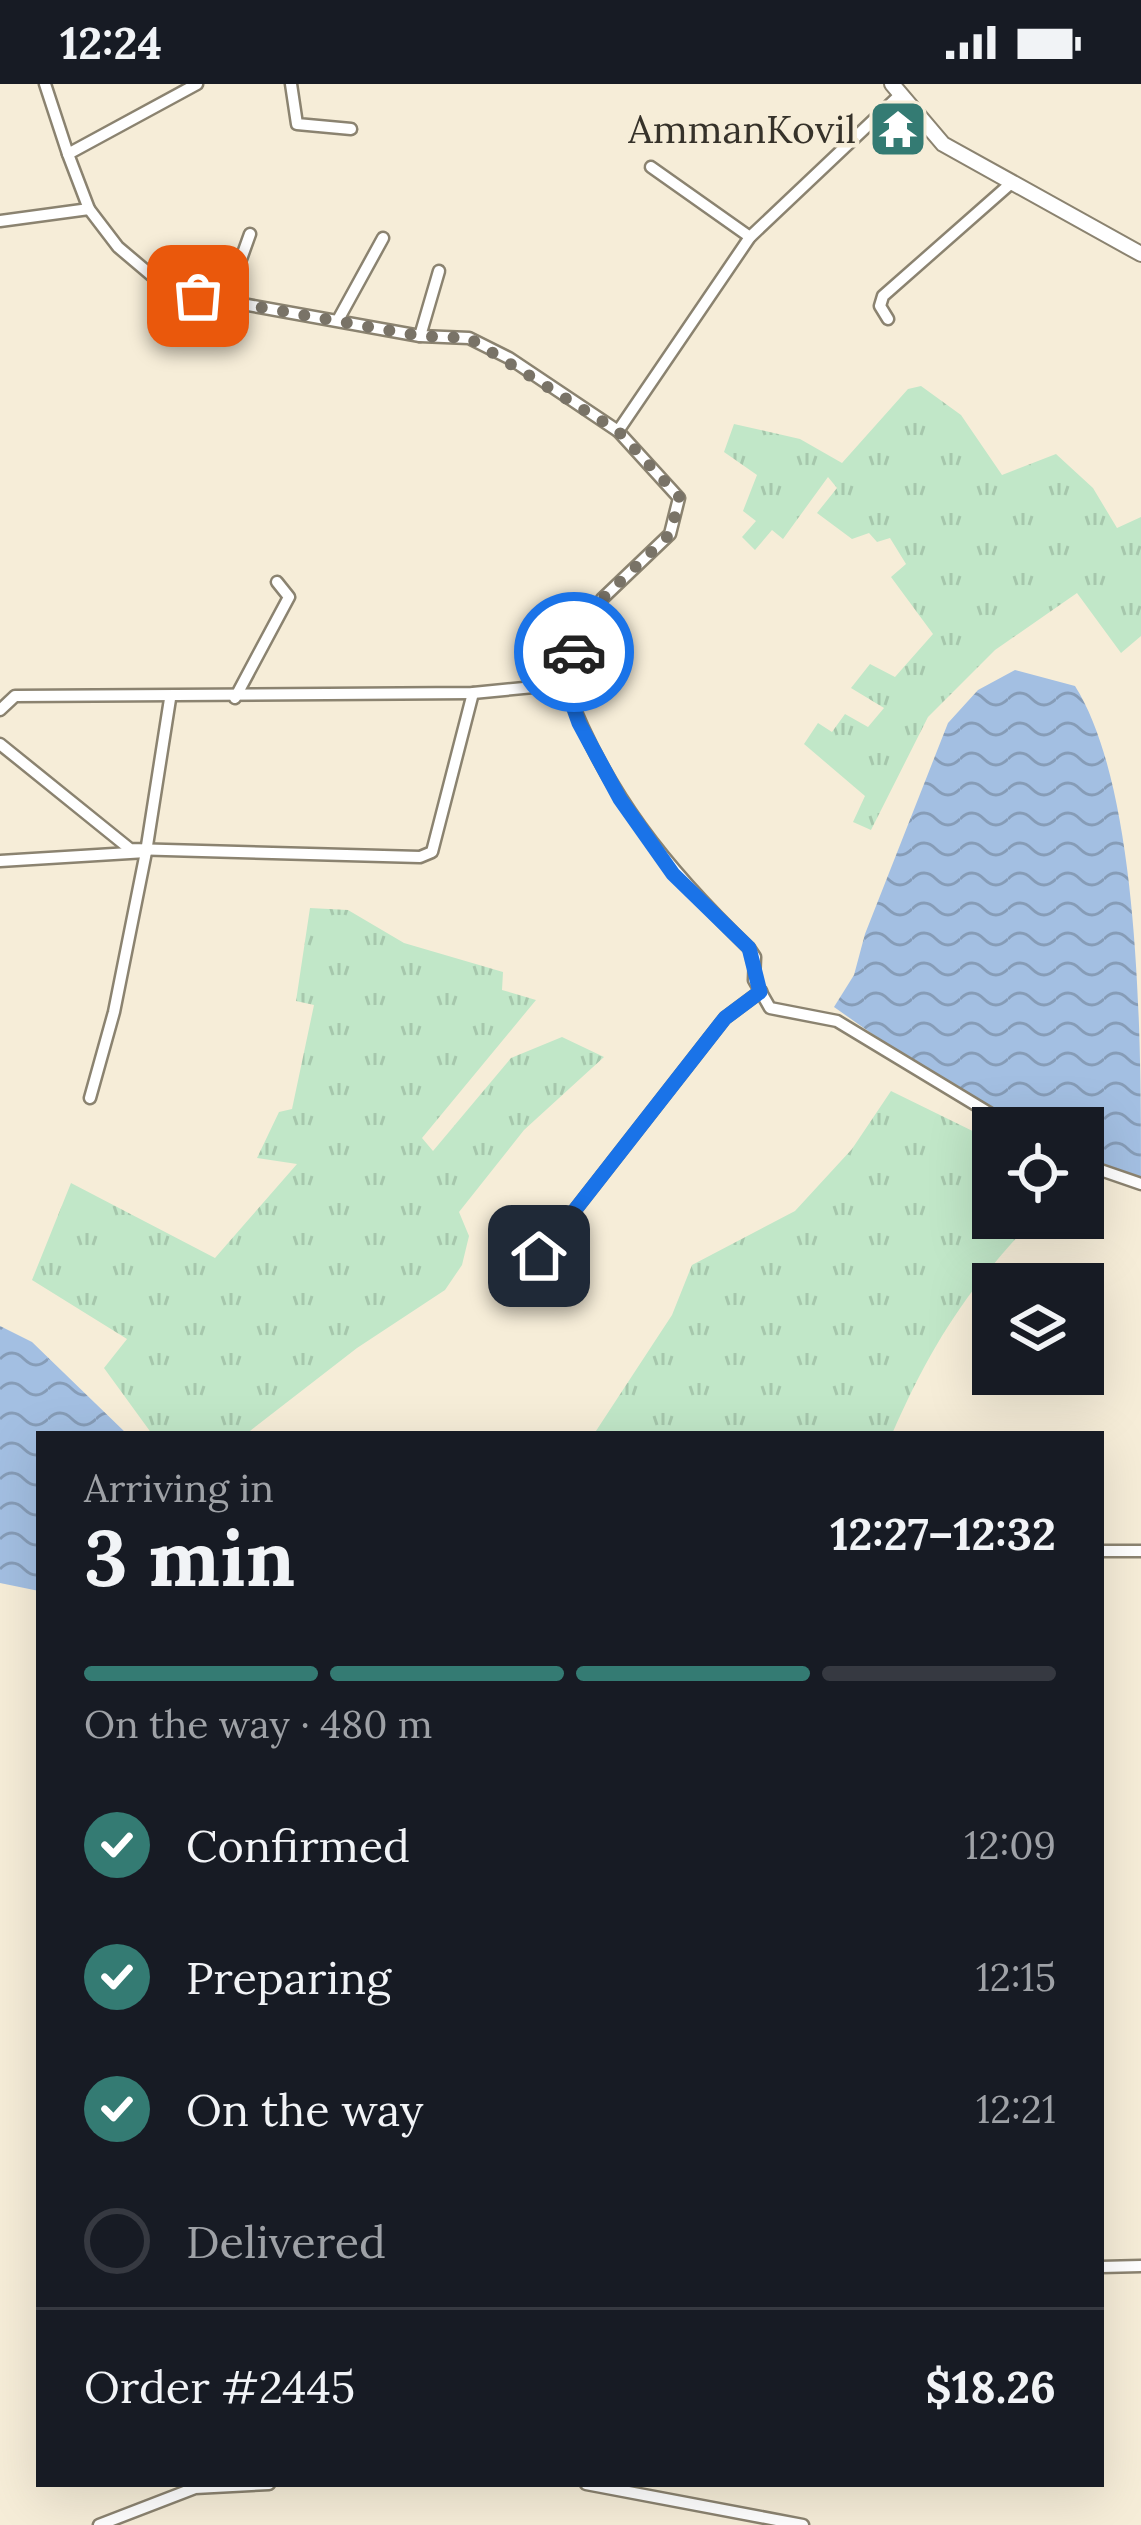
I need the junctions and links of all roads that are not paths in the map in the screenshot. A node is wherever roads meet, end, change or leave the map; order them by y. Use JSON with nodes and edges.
{"nodes":[{"id":1,"x":45,"y":84,"type":"edge"},
{"id":2,"x":196,"y":84,"type":"edge"},
{"id":3,"x":291,"y":84,"type":"edge"},
{"id":4,"x":896,"y":89,"type":"edge"},
{"id":5,"x":351,"y":129,"type":"dead end"},
{"id":6,"x":68,"y":154,"type":"junction"},
{"id":7,"x":651,"y":167,"type":"dead end"},
{"id":8,"x":1009,"y":185,"type":"junction"},
{"id":9,"x":89,"y":209,"type":"junction"},
{"id":10,"x":0,"y":221,"type":"edge"},
{"id":11,"x":250,"y":234,"type":"dead end"},
{"id":12,"x":750,"y":237,"type":"junction"},
{"id":13,"x":383,"y":238,"type":"dead end"},
{"id":14,"x":1141,"y":254,"type":"edge"},
{"id":15,"x":439,"y":271,"type":"dead end"},
{"id":16,"x":226,"y":301,"type":"junction"},
{"id":17,"x":889,"y":319,"type":"dead end"},
{"id":18,"x":338,"y":320,"type":"junction"},
{"id":19,"x":420,"y":336,"type":"junction"},
{"id":20,"x":618,"y":431,"type":"junction"},
{"id":21,"x":277,"y":583,"type":"dead end"},
{"id":22,"x":565,"y":684,"type":"junction"},
{"id":23,"x":473,"y":693,"type":"junction"},
{"id":24,"x":235,"y":698,"type":"junction"},
{"id":25,"x":170,"y":699,"type":"junction"},
{"id":26,"x":0,"y":710,"type":"edge"},
{"id":27,"x":0,"y":744,"type":"edge"},
{"id":28,"x":146,"y":852,"type":"junction"},
{"id":29,"x":0,"y":861,"type":"edge"},
{"id":30,"x":760,"y":992,"type":"junction"},
{"id":31,"x":89,"y":1098,"type":"dead end"},
{"id":32,"x":979,"y":1107,"type":"edge"},
{"id":33,"x":1104,"y":1171,"type":"edge"},
{"id":34,"x":1141,"y":1184,"type":"edge"},
{"id":35,"x":539,"y":1256,"type":"dead end"},
{"id":36,"x":1104,"y":1551,"type":"edge"},
{"id":37,"x":1141,"y":1551,"type":"edge"},
{"id":38,"x":1104,"y":2266,"type":"edge"},
{"id":39,"x":1141,"y":2266,"type":"edge"},
{"id":40,"x":193,"y":2487,"type":"edge"},
{"id":41,"x":602,"y":2487,"type":"edge"},
{"id":42,"x":99,"y":2525,"type":"edge"},
{"id":43,"x":803,"y":2525,"type":"edge"}],
"edges":[{"from":1,"to":6,"type":"street"},
{"from":2,"to":6,"type":"street"},
{"from":3,"to":5,"type":"street"},
{"from":4,"to":8,"type":"street"},
{"from":4,"to":12,"type":"street"},
{"from":6,"to":9,"type":"street"},
{"from":7,"to":12,"type":"street"},
{"from":8,"to":14,"type":"street"},
{"from":8,"to":17,"type":"street"},
{"from":9,"to":10,"type":"street"},
{"from":9,"to":16,"type":"street"},
{"from":11,"to":16,"type":"street"},
{"from":12,"to":20,"type":"street"},
{"from":13,"to":18,"type":"street"},
{"from":15,"to":19,"type":"street"},
{"from":16,"to":18,"type":"street"},
{"from":18,"to":19,"type":"street"},
{"from":19,"to":20,"type":"street"},
{"from":20,"to":22,"type":"street"},
{"from":21,"to":24,"type":"street"},
{"from":22,"to":23,"type":"street"},
{"from":22,"to":30,"type":"street"},
{"from":23,"to":24,"type":"street"},
{"from":23,"to":28,"type":"street"},
{"from":24,"to":25,"type":"street"},
{"from":25,"to":26,"type":"street"},
{"from":25,"to":28,"type":"street"},
{"from":27,"to":28,"type":"street"},
{"from":28,"to":29,"type":"street"},
{"from":28,"to":31,"type":"street"},
{"from":30,"to":32,"type":"street"},
{"from":30,"to":35,"type":"street"},
{"from":33,"to":34,"type":"street"},
{"from":36,"to":37,"type":"street"},
{"from":38,"to":39,"type":"street"},
{"from":40,"to":42,"type":"street"},
{"from":41,"to":43,"type":"street"}]}
